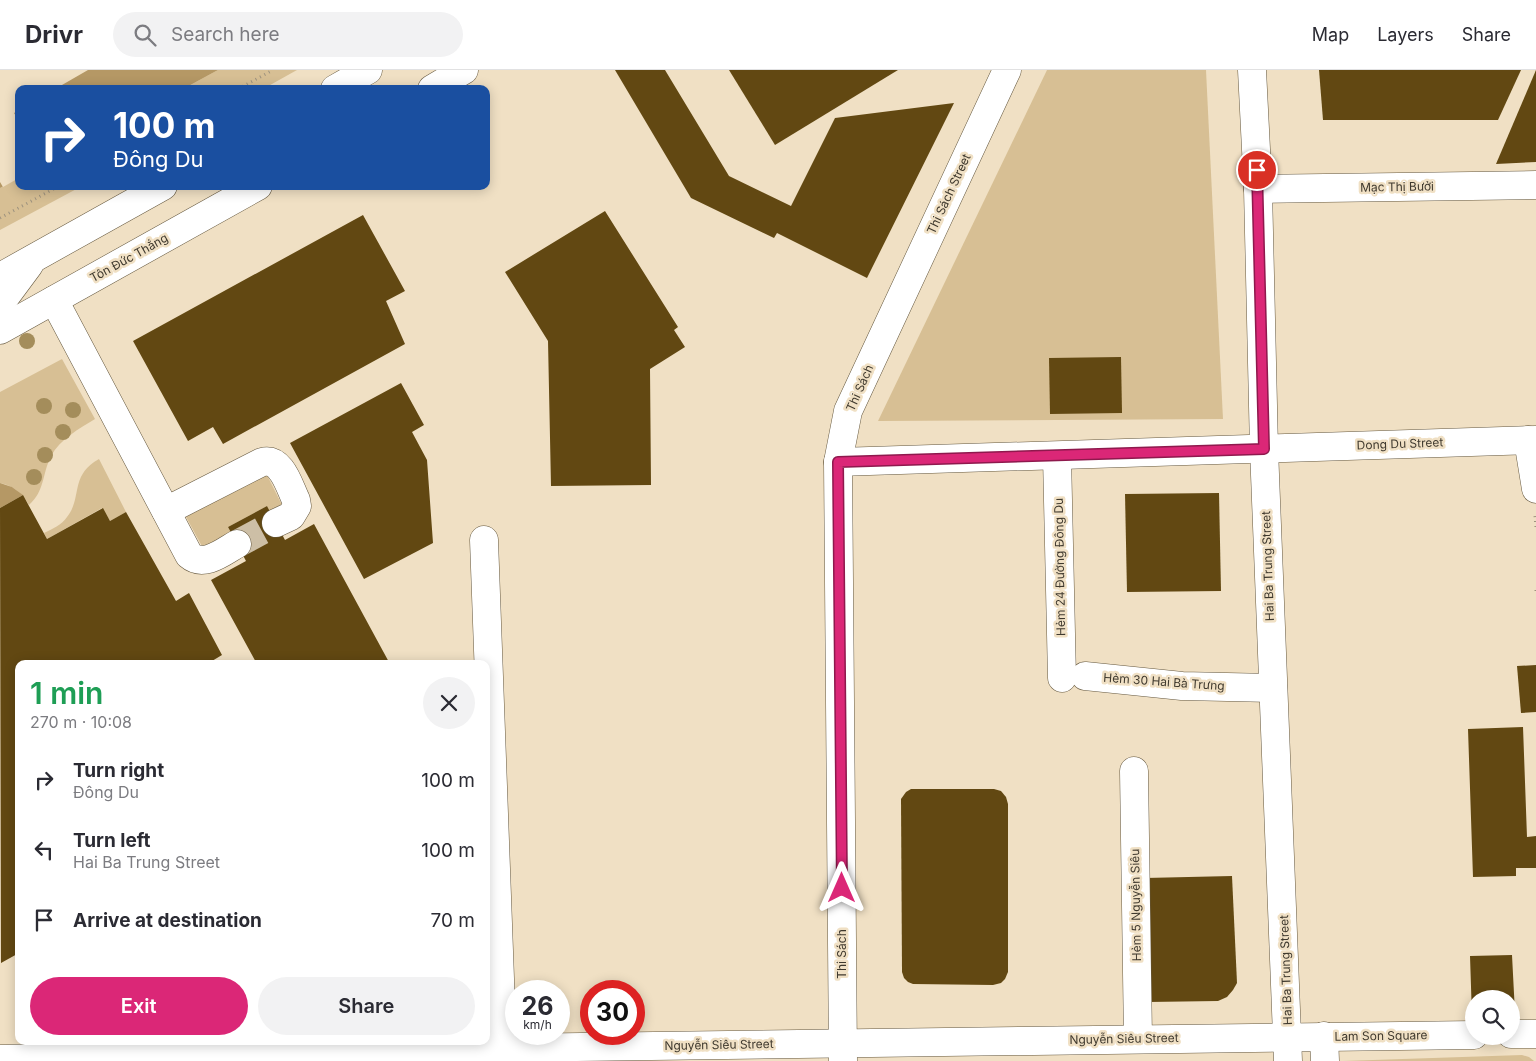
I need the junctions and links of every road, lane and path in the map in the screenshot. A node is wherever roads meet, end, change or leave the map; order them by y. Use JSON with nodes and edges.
{"nodes":[{"id":1,"x":273,"y":70,"type":"edge"},
{"id":2,"x":368,"y":70,"type":"edge"},
{"id":3,"x":464,"y":70,"type":"edge"},
{"id":4,"x":1007,"y":70,"type":"edge"},
{"id":5,"x":1252,"y":70,"type":"edge"},
{"id":6,"x":245,"y":85,"type":"edge"},
{"id":7,"x":342,"y":85,"type":"edge"},
{"id":8,"x":439,"y":85,"type":"edge"},
{"id":9,"x":1536,"y":185,"type":"edge"},
{"id":10,"x":1258,"y":189,"type":"junction"},
{"id":11,"x":52,"y":190,"type":"edge"},
{"id":12,"x":155,"y":190,"type":"edge"},
{"id":13,"x":251,"y":190,"type":"edge"},
{"id":14,"x":0,"y":218,"type":"edge"},
{"id":15,"x":0,"y":257,"type":"edge"},
{"id":16,"x":33,"y":260,"type":"junction"},
{"id":17,"x":0,"y":277,"type":"edge"},
{"id":18,"x":54,"y":300,"type":"junction"},
{"id":19,"x":0,"y":301,"type":"edge"},
{"id":20,"x":0,"y":330,"type":"edge"},
{"id":21,"x":1532,"y":440,"type":"edge"},
{"id":22,"x":1264,"y":449,"type":"junction"},
{"id":23,"x":1057,"y":456,"type":"junction"},
{"id":24,"x":838,"y":462,"type":"junction"},
{"id":25,"x":1536,"y":489,"type":"edge"},
{"id":26,"x":166,"y":511,"type":"junction"},
{"id":27,"x":276,"y":523,"type":"tunnel mouth"},
{"id":28,"x":484,"y":540,"type":"dead end"},
{"id":29,"x":237,"y":544,"type":"tunnel mouth"},
{"id":30,"x":488,"y":660,"type":"edge"},
{"id":31,"x":1074,"y":677,"type":"joint"},
{"id":32,"x":1273,"y":688,"type":"junction"},
{"id":33,"x":490,"y":712,"type":"edge"},
{"id":34,"x":1134,"y":771,"type":"dead end"},
{"id":35,"x":1520,"y":1034,"type":"edge"},
{"id":36,"x":1536,"y":1034,"type":"edge"},
{"id":37,"x":1465,"y":1036,"type":"edge"},
{"id":38,"x":1138,"y":1039,"type":"junction"},
{"id":39,"x":1288,"y":1049,"type":"edge"},
{"id":40,"x":1324,"y":1049,"type":"edge"},
{"id":41,"x":843,"y":1052,"type":"edge"},
{"id":42,"x":502,"y":1055,"type":"edge"},
{"id":43,"x":0,"y":1059,"type":"edge"}],
"edges":[{"from":1,"to":6,"type":"path"},
{"from":2,"to":7,"type":"street"},
{"from":3,"to":8,"type":"street"},
{"from":4,"to":24,"type":"street","name":"Thi Sách"},
{"from":5,"to":10,"type":"street","name":"Hai Ba Trung Street"},
{"from":9,"to":10,"type":"street","name":"Mạc Thị Bưởi"},
{"from":10,"to":22,"type":"street","name":"Hai Ba Trung Street"},
{"from":11,"to":14,"type":"path"},
{"from":12,"to":16,"type":"street"},
{"from":13,"to":18,"type":"street","name":"Tôn Đức Thắng"},
{"from":15,"to":16,"type":"street"},
{"from":16,"to":17,"type":"street"},
{"from":16,"to":18,"type":"street"},
{"from":16,"to":19,"type":"street"},
{"from":18,"to":20,"type":"street","name":"Tôn Đức Thắng"},
{"from":18,"to":26,"type":"street"},
{"from":21,"to":22,"type":"street","name":"Dong Du Street"},
{"from":21,"to":25,"type":"street"},
{"from":22,"to":23,"type":"street","name":"Dong Du Street"},
{"from":22,"to":32,"type":"street","name":"Hai Ba Trung Street"},
{"from":23,"to":24,"type":"street","name":"Dong Du Street"},
{"from":23,"to":31,"type":"street","name":"Hẻm 24 Đường Đông Du"},
{"from":24,"to":41,"type":"street","name":"Thi Sách"},
{"from":26,"to":27,"type":"street"},
{"from":26,"to":29,"type":"street"},
{"from":28,"to":30,"type":"street"},
{"from":31,"to":32,"type":"street","name":"Hẻm 30 Hai Bà Trưng"},
{"from":32,"to":39,"type":"street","name":"Hai Ba Trung Street"},
{"from":33,"to":42,"type":"street"},
{"from":34,"to":38,"type":"street","name":"Hẻm 5 Nguyễn Siêu"},
{"from":35,"to":36,"type":"street"},
{"from":37,"to":40,"type":"street","name":"Lam Son Square"},
{"from":38,"to":39,"type":"street","name":"Nguyễn Siêu Street"},
{"from":38,"to":41,"type":"street","name":"Nguyễn Siêu Street"},
{"from":39,"to":40,"type":"street","name":"Lam Son Square"},
{"from":41,"to":42,"type":"street","name":"Nguyễn Siêu Street"},
{"from":42,"to":43,"type":"street","name":"Nguyễn Siêu Street"}]}
